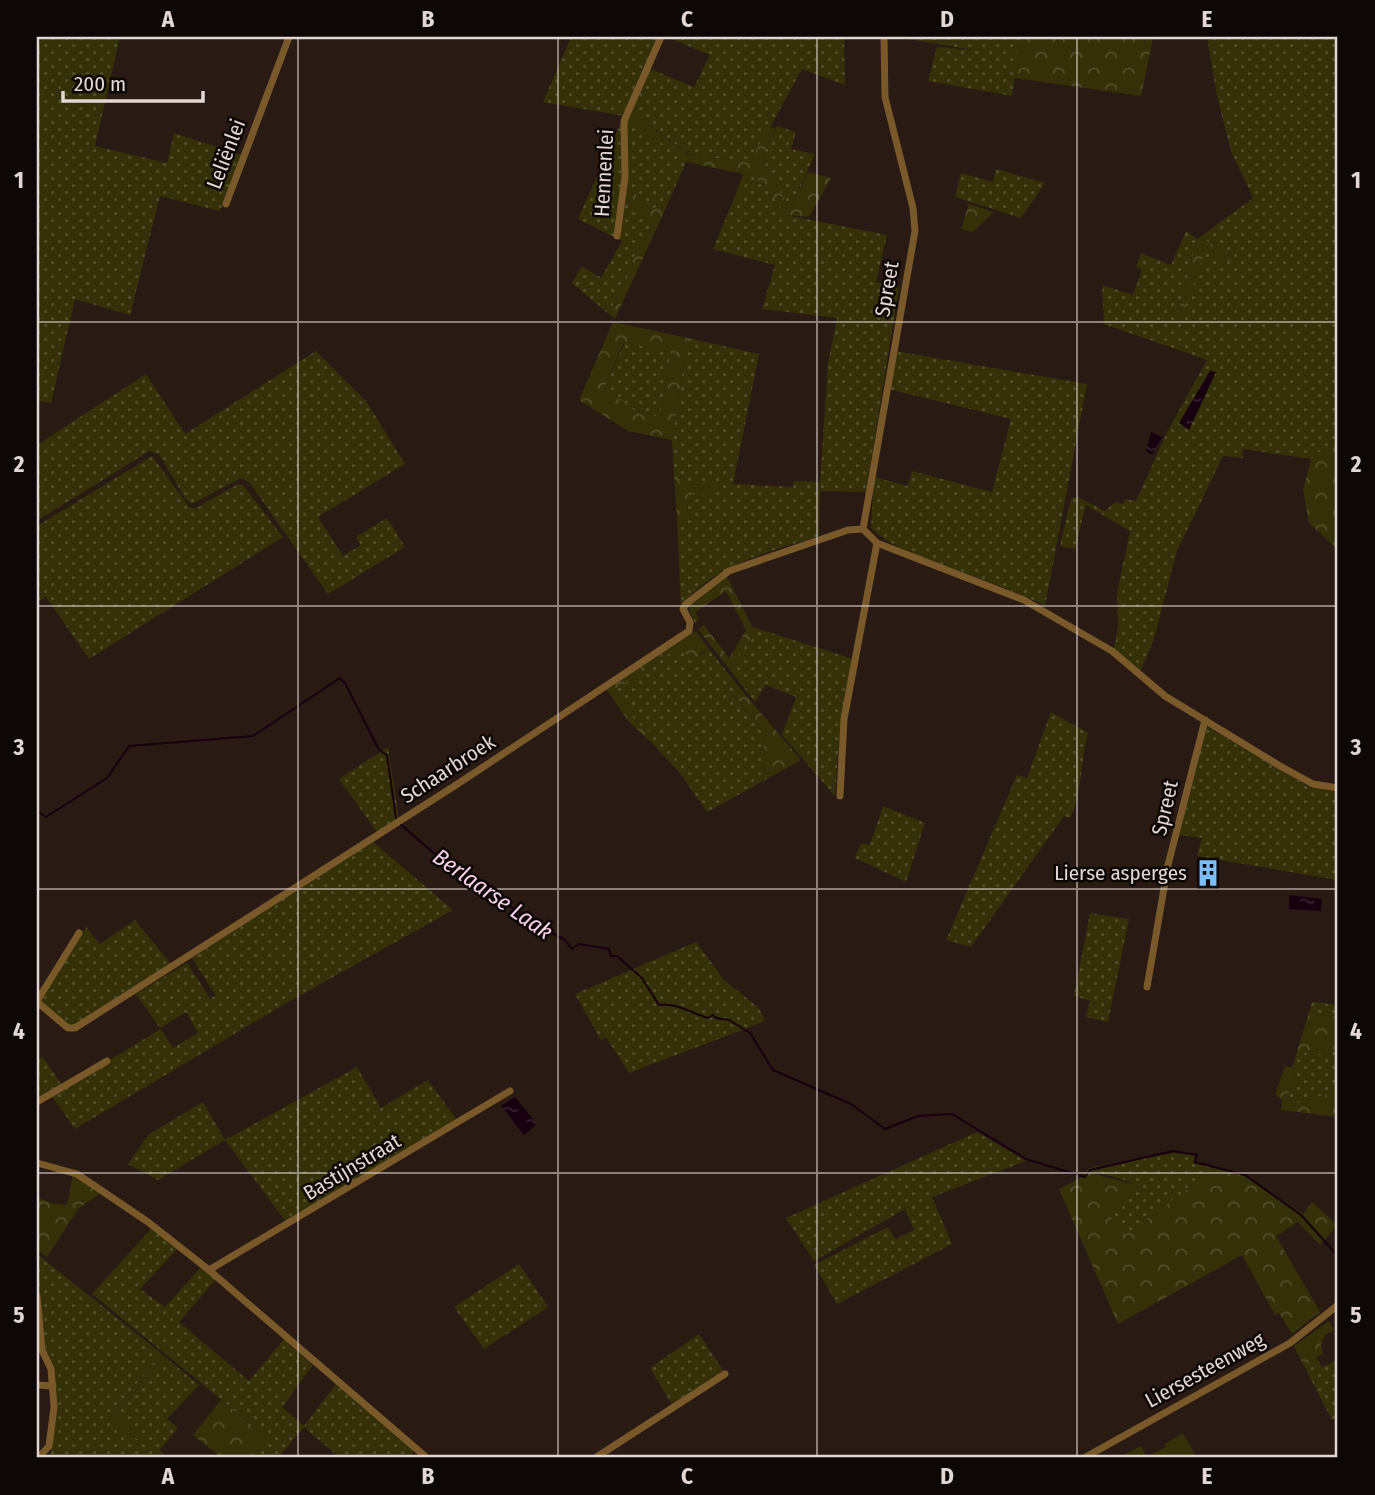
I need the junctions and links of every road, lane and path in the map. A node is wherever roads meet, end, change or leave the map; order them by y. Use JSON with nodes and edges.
{"nodes":[{"id":1,"x":289,"y":37,"type":"edge"},
{"id":2,"x":661,"y":37,"type":"edge"},
{"id":3,"x":884,"y":37,"type":"edge"},
{"id":4,"x":226,"y":204,"type":"dead end"},
{"id":5,"x":617,"y":236,"type":"dead end"},
{"id":6,"x":863,"y":529,"type":"junction"},
{"id":7,"x":877,"y":543,"type":"junction"},
{"id":8,"x":1205,"y":720,"type":"junction"},
{"id":9,"x":1338,"y":788,"type":"edge"},
{"id":10,"x":840,"y":796,"type":"dead end"},
{"id":11,"x":79,"y":933,"type":"dead end"},
{"id":12,"x":1147,"y":987,"type":"dead end"},
{"id":13,"x":37,"y":1001,"type":"edge"},
{"id":14,"x":107,"y":1061,"type":"dead end"},
{"id":15,"x":510,"y":1091,"type":"dead end"},
{"id":16,"x":37,"y":1102,"type":"edge"},
{"id":17,"x":37,"y":1163,"type":"edge"},
{"id":18,"x":209,"y":1270,"type":"junction"},
{"id":19,"x":37,"y":1296,"type":"edge"},
{"id":20,"x":1338,"y":1306,"type":"edge"},
{"id":21,"x":725,"y":1374,"type":"dead end"},
{"id":22,"x":37,"y":1385,"type":"edge"},
{"id":23,"x":53,"y":1387,"type":"junction"},
{"id":24,"x":37,"y":1458,"type":"edge"},
{"id":25,"x":426,"y":1458,"type":"edge"},
{"id":26,"x":596,"y":1458,"type":"edge"},
{"id":27,"x":1084,"y":1458,"type":"edge"}],
"edges":[{"from":1,"to":4,"type":"street","name":"Leliënlei"},
{"from":2,"to":5,"type":"street","name":"Hennenlei"},
{"from":3,"to":6,"type":"street","name":"Spreet"},
{"from":6,"to":7,"type":"street"},
{"from":6,"to":13,"type":"street","name":"Schaarbroek"},
{"from":7,"to":8,"type":"street"},
{"from":7,"to":10,"type":"street"},
{"from":8,"to":9,"type":"street"},
{"from":8,"to":12,"type":"street","name":"Spreet"},
{"from":11,"to":13,"type":"street","name":"Schaarbroek"},
{"from":14,"to":16,"type":"street"},
{"from":15,"to":18,"type":"street","name":"Bastijnstraat"},
{"from":17,"to":18,"type":"street"},
{"from":18,"to":25,"type":"street"},
{"from":19,"to":23,"type":"street"},
{"from":20,"to":27,"type":"street","name":"Liersesteenweg"},
{"from":21,"to":26,"type":"street"},
{"from":22,"to":23,"type":"street"},
{"from":23,"to":24,"type":"street"}]}
